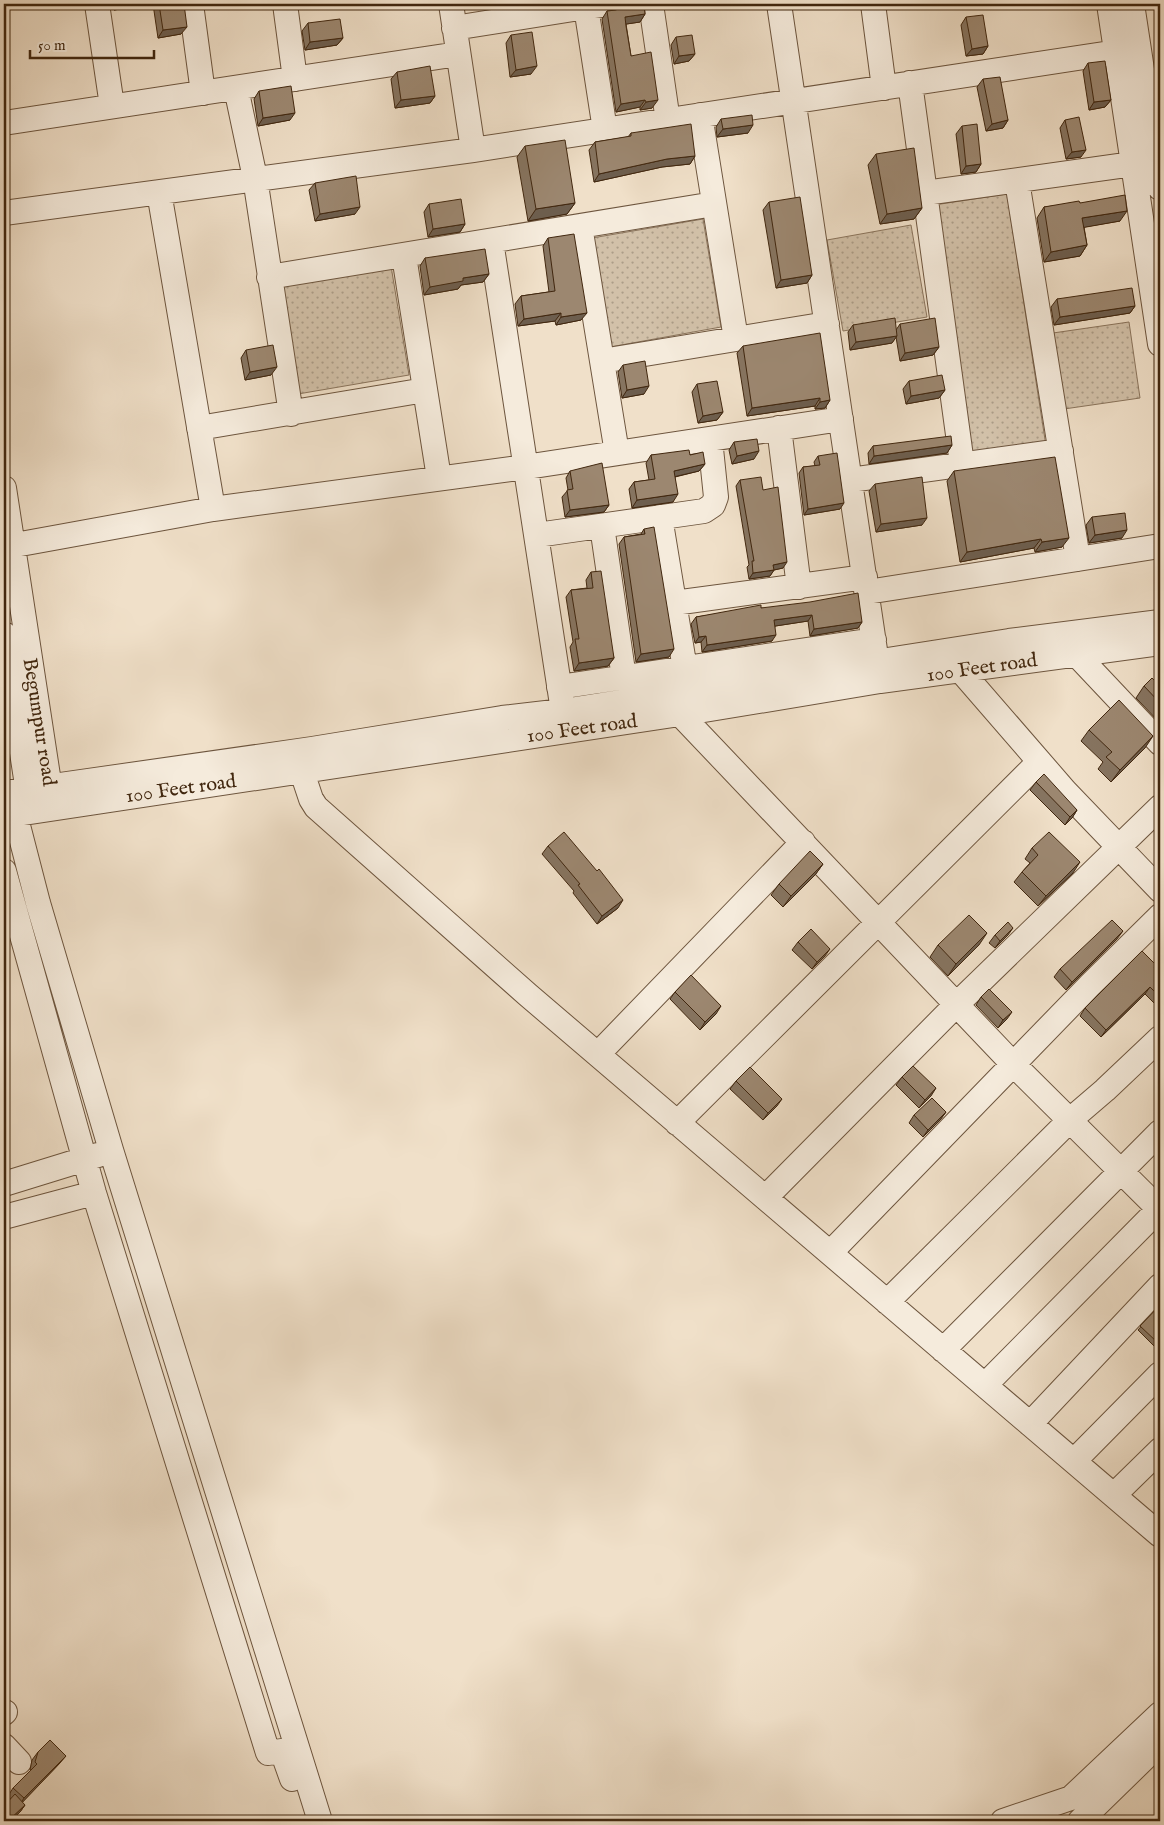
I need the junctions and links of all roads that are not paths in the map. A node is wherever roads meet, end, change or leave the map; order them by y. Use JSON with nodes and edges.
{"nodes":[{"id":1,"x":97,"y":4,"type":"edge"},
{"id":2,"x":192,"y":4,"type":"edge"},
{"id":3,"x":285,"y":4,"type":"edge"},
{"id":4,"x":451,"y":4,"type":"edge"},
{"id":5,"x":650,"y":4,"type":"edge"},
{"id":6,"x":779,"y":4,"type":"edge"},
{"id":7,"x":873,"y":4,"type":"edge"},
{"id":8,"x":1110,"y":4,"type":"edge"},
{"id":9,"x":1132,"y":4,"type":"edge"},
{"id":10,"x":597,"y":5,"type":"edge"},
{"id":11,"x":454,"y":28,"type":"junction"},
{"id":12,"x":1117,"y":52,"type":"junction"},
{"id":13,"x":458,"y":54,"type":"junction"},
{"id":14,"x":295,"y":78,"type":"junction"},
{"id":15,"x":910,"y":82,"type":"junction"},
{"id":16,"x":236,"y":88,"type":"junction"},
{"id":17,"x":884,"y":88,"type":"junction"},
{"id":18,"x":203,"y":94,"type":"junction"},
{"id":19,"x":794,"y":101,"type":"junction"},
{"id":20,"x":112,"y":106,"type":"junction"},
{"id":21,"x":700,"y":116,"type":"junction"},
{"id":22,"x":668,"y":121,"type":"junction"},
{"id":23,"x":4,"y":123,"type":"edge"},
{"id":24,"x":605,"y":130,"type":"junction"},
{"id":25,"x":473,"y":150,"type":"junction"},
{"id":26,"x":1133,"y":164,"type":"junction"},
{"id":27,"x":255,"y":178,"type":"junction"},
{"id":28,"x":1017,"y":181,"type":"junction"},
{"id":29,"x":1160,"y":188,"type":"edge"},
{"id":30,"x":160,"y":192,"type":"junction"},
{"id":31,"x":925,"y":193,"type":"junction"},
{"id":32,"x":714,"y":204,"type":"junction"},
{"id":33,"x":4,"y":212,"type":"edge"},
{"id":34,"x":580,"y":226,"type":"junction"},
{"id":35,"x":491,"y":240,"type":"junction"},
{"id":36,"x":404,"y":256,"type":"junction"},
{"id":37,"x":269,"y":277,"type":"junction"},
{"id":38,"x":827,"y":324,"type":"junction"},
{"id":39,"x":736,"y":339,"type":"junction"},
{"id":40,"x":1160,"y":344,"type":"edge"},
{"id":41,"x":602,"y":362,"type":"junction"},
{"id":42,"x":425,"y":390,"type":"junction"},
{"id":43,"x":290,"y":414,"type":"junction"},
{"id":44,"x":841,"y":419,"type":"junction"},
{"id":45,"x":199,"y":428,"type":"junction"},
{"id":46,"x":778,"y":428,"type":"junction"},
{"id":47,"x":710,"y":439,"type":"junction"},
{"id":48,"x":1061,"y":451,"type":"junction"},
{"id":49,"x":617,"y":453,"type":"junction"},
{"id":50,"x":962,"y":464,"type":"junction"},
{"id":51,"x":526,"y":467,"type":"junction"},
{"id":52,"x":440,"y":478,"type":"junction"},
{"id":53,"x":850,"y":480,"type":"junction"},
{"id":54,"x":4,"y":488,"type":"edge"},
{"id":55,"x":213,"y":509,"type":"junction"},
{"id":56,"x":660,"y":517,"type":"junction"},
{"id":57,"x":602,"y":526,"type":"junction"},
{"id":58,"x":537,"y":535,"type":"junction"},
{"id":59,"x":8,"y":546,"type":"edge"},
{"id":60,"x":1160,"y":546,"type":"edge"},
{"id":61,"x":1078,"y":559,"type":"junction"},
{"id":62,"x":866,"y":584,"type":"junction"},
{"id":63,"x":799,"y":587,"type":"junction"},
{"id":64,"x":674,"y":603,"type":"junction"},
{"id":65,"x":1160,"y":622,"type":"edge"},
{"id":66,"x":4,"y":634,"type":"edge"},
{"id":67,"x":1160,"y":643,"type":"edge"},
{"id":68,"x":1078,"y":655,"type":"junction"},
{"id":69,"x":877,"y":661,"type":"junction"},
{"id":70,"x":685,"y":668,"type":"junction"},
{"id":71,"x":961,"y":671,"type":"junction"},
{"id":72,"x":624,"y":678,"type":"junction"},
{"id":73,"x":560,"y":687,"type":"junction"},
{"id":74,"x":9,"y":705,"type":"edge"},
{"id":75,"x":563,"y":711,"type":"junction"},
{"id":76,"x":680,"y":714,"type":"junction"},
{"id":77,"x":1160,"y":743,"type":"edge"},
{"id":78,"x":1039,"y":762,"type":"junction"},
{"id":79,"x":302,"y":772,"type":"junction"},
{"id":80,"x":4,"y":794,"type":"edge"},
{"id":81,"x":30,"y":804,"type":"edge"},
{"id":82,"x":1160,"y":807,"type":"edge"},
{"id":83,"x":803,"y":842,"type":"junction"},
{"id":84,"x":1119,"y":848,"type":"junction"},
{"id":85,"x":4,"y":871,"type":"edge"},
{"id":86,"x":1160,"y":890,"type":"edge"},
{"id":87,"x":1160,"y":916,"type":"edge"},
{"id":88,"x":880,"y":923,"type":"junction"},
{"id":89,"x":957,"y":1004,"type":"junction"},
{"id":90,"x":1160,"y":1038,"type":"edge"},
{"id":91,"x":598,"y":1054,"type":"junction"},
{"id":92,"x":1013,"y":1064,"type":"junction"},
{"id":93,"x":1070,"y":1120,"type":"junction"},
{"id":94,"x":677,"y":1123,"type":"junction"},
{"id":95,"x":1160,"y":1132,"type":"edge"},
{"id":96,"x":111,"y":1150,"type":"junction"},
{"id":97,"x":84,"y":1159,"type":"junction"},
{"id":98,"x":1122,"y":1170,"type":"junction"},
{"id":99,"x":4,"y":1184,"type":"edge"},
{"id":100,"x":94,"y":1193,"type":"junction"},
{"id":101,"x":766,"y":1197,"type":"junction"},
{"id":102,"x":1160,"y":1209,"type":"edge"},
{"id":103,"x":4,"y":1217,"type":"edge"},
{"id":104,"x":831,"y":1252,"type":"junction"},
{"id":105,"x":1160,"y":1286,"type":"edge"},
{"id":106,"x":887,"y":1302,"type":"junction"},
{"id":107,"x":943,"y":1350,"type":"junction"},
{"id":108,"x":1160,"y":1374,"type":"edge"},
{"id":109,"x":986,"y":1384,"type":"junction"},
{"id":110,"x":1030,"y":1424,"type":"junction"},
{"id":111,"x":1160,"y":1450,"type":"edge"},
{"id":112,"x":1074,"y":1461,"type":"junction"},
{"id":113,"x":1114,"y":1495,"type":"junction"},
{"id":114,"x":1160,"y":1535,"type":"edge"},
{"id":115,"x":1160,"y":1714,"type":"edge"},
{"id":116,"x":1160,"y":1743,"type":"edge"},
{"id":117,"x":306,"y":1821,"type":"edge"},
{"id":118,"x":320,"y":1821,"type":"edge"},
{"id":119,"x":1003,"y":1821,"type":"edge"},
{"id":120,"x":1080,"y":1821,"type":"edge"}],
"edges":[{"from":1,"to":20,"type":"street"},
{"from":2,"to":18,"type":"street"},
{"from":3,"to":14,"type":"street"},
{"from":4,"to":11,"type":"street"},
{"from":5,"to":22,"type":"street"},
{"from":6,"to":19,"type":"street"},
{"from":7,"to":17,"type":"street"},
{"from":8,"to":12,"type":"street"},
{"from":9,"to":29,"type":"street"},
{"from":10,"to":11,"type":"street"},
{"from":10,"to":24,"type":"street"},
{"from":11,"to":13,"type":"street"},
{"from":12,"to":15,"type":"street"},
{"from":12,"to":26,"type":"street"},
{"from":13,"to":14,"type":"street"},
{"from":13,"to":25,"type":"street"},
{"from":14,"to":16,"type":"street"},
{"from":15,"to":17,"type":"street"},
{"from":15,"to":31,"type":"street"},
{"from":16,"to":18,"type":"street"},
{"from":16,"to":27,"type":"street"},
{"from":17,"to":19,"type":"street"},
{"from":18,"to":20,"type":"street"},
{"from":19,"to":21,"type":"street"},
{"from":19,"to":38,"type":"street"},
{"from":20,"to":23,"type":"street"},
{"from":21,"to":22,"type":"street"},
{"from":21,"to":32,"type":"street"},
{"from":22,"to":24,"type":"street"},
{"from":24,"to":25,"type":"street"},
{"from":25,"to":27,"type":"street"},
{"from":26,"to":28,"type":"street"},
{"from":26,"to":40,"type":"street"},
{"from":27,"to":30,"type":"street"},
{"from":27,"to":37,"type":"street"},
{"from":28,"to":31,"type":"street"},
{"from":28,"to":48,"type":"street"},
{"from":30,"to":33,"type":"street"},
{"from":30,"to":45,"type":"street"},
{"from":31,"to":50,"type":"street"},
{"from":32,"to":34,"type":"street"},
{"from":32,"to":39,"type":"street"},
{"from":34,"to":35,"type":"street"},
{"from":34,"to":41,"type":"street"},
{"from":35,"to":36,"type":"street"},
{"from":35,"to":51,"type":"street"},
{"from":36,"to":37,"type":"street"},
{"from":36,"to":42,"type":"street"},
{"from":37,"to":43,"type":"street"},
{"from":38,"to":39,"type":"street"},
{"from":38,"to":44,"type":"street"},
{"from":39,"to":41,"type":"street"},
{"from":41,"to":49,"type":"street"},
{"from":42,"to":43,"type":"street"},
{"from":42,"to":52,"type":"street"},
{"from":43,"to":45,"type":"street"},
{"from":44,"to":46,"type":"street"},
{"from":44,"to":53,"type":"street"},
{"from":45,"to":55,"type":"street"},
{"from":46,"to":47,"type":"street"},
{"from":46,"to":63,"type":"street"},
{"from":47,"to":49,"type":"street"},
{"from":47,"to":56,"type":"street"},
{"from":48,"to":50,"type":"street"},
{"from":48,"to":61,"type":"street"},
{"from":49,"to":51,"type":"street"},
{"from":50,"to":53,"type":"street"},
{"from":51,"to":52,"type":"street"},
{"from":51,"to":58,"type":"street"},
{"from":52,"to":55,"type":"street"},
{"from":53,"to":62,"type":"street"},
{"from":54,"to":59,"type":"street","name":"Begumpur road"},
{"from":55,"to":59,"type":"street"},
{"from":56,"to":57,"type":"street"},
{"from":56,"to":64,"type":"street"},
{"from":57,"to":58,"type":"street"},
{"from":57,"to":72,"type":"street"},
{"from":58,"to":73,"type":"street"},
{"from":59,"to":81,"type":"street","name":"Begumpur road"},
{"from":60,"to":61,"type":"street"},
{"from":61,"to":62,"type":"street"},
{"from":62,"to":63,"type":"street"},
{"from":62,"to":69,"type":"street"},
{"from":63,"to":64,"type":"street"},
{"from":64,"to":70,"type":"street"},
{"from":65,"to":69,"type":"street","name":"100 Feet road"},
{"from":66,"to":74,"type":"street","name":"Begumpur road"},
{"from":67,"to":68,"type":"street","name":"100 Feet road"},
{"from":68,"to":71,"type":"street","name":"100 Feet road"},
{"from":68,"to":77,"type":"street"},
{"from":69,"to":70,"type":"street"},
{"from":69,"to":71,"type":"street","name":"100 Feet road"},
{"from":69,"to":75,"type":"street","name":"100 Feet road"},
{"from":69,"to":76,"type":"street","name":"100 Feet road"},
{"from":70,"to":72,"type":"street"},
{"from":71,"to":78,"type":"street"},
{"from":72,"to":73,"type":"street"},
{"from":73,"to":75,"type":"street"},
{"from":74,"to":81,"type":"street","name":"Begumpur road"},
{"from":75,"to":81,"type":"street","name":"100 Feet road"},
{"from":76,"to":79,"type":"street","name":"100 Feet road"},
{"from":76,"to":83,"type":"street"},
{"from":78,"to":84,"type":"street"},
{"from":78,"to":88,"type":"street"},
{"from":79,"to":81,"type":"street","name":"100 Feet road"},
{"from":79,"to":91,"type":"street"},
{"from":80,"to":81,"type":"street","name":"100 Feet road"},
{"from":81,"to":96,"type":"street"},
{"from":82,"to":84,"type":"street"},
{"from":83,"to":88,"type":"street"},
{"from":83,"to":91,"type":"street"},
{"from":84,"to":86,"type":"street"},
{"from":84,"to":89,"type":"street"},
{"from":85,"to":97,"type":"street"},
{"from":87,"to":92,"type":"street"},
{"from":88,"to":89,"type":"street"},
{"from":88,"to":94,"type":"street"},
{"from":89,"to":92,"type":"street"},
{"from":89,"to":101,"type":"street"},
{"from":90,"to":93,"type":"street"},
{"from":91,"to":94,"type":"street"},
{"from":92,"to":93,"type":"street"},
{"from":92,"to":104,"type":"street"},
{"from":93,"to":98,"type":"street"},
{"from":93,"to":106,"type":"street"},
{"from":94,"to":101,"type":"street"},
{"from":95,"to":98,"type":"street"},
{"from":96,"to":97,"type":"street"},
{"from":96,"to":118,"type":"street"},
{"from":97,"to":99,"type":"street"},
{"from":97,"to":100,"type":"street"},
{"from":98,"to":102,"type":"street"},
{"from":98,"to":107,"type":"street"},
{"from":100,"to":103,"type":"street"},
{"from":100,"to":117,"type":"street"},
{"from":101,"to":104,"type":"street"},
{"from":102,"to":109,"type":"street"},
{"from":104,"to":106,"type":"street"},
{"from":105,"to":110,"type":"street"},
{"from":106,"to":107,"type":"street"},
{"from":107,"to":109,"type":"street"},
{"from":108,"to":112,"type":"street"},
{"from":109,"to":110,"type":"street"},
{"from":110,"to":112,"type":"street"},
{"from":111,"to":113,"type":"street"},
{"from":112,"to":113,"type":"street"},
{"from":113,"to":114,"type":"street"},
{"from":115,"to":119,"type":"street"},
{"from":116,"to":120,"type":"street"}]}
